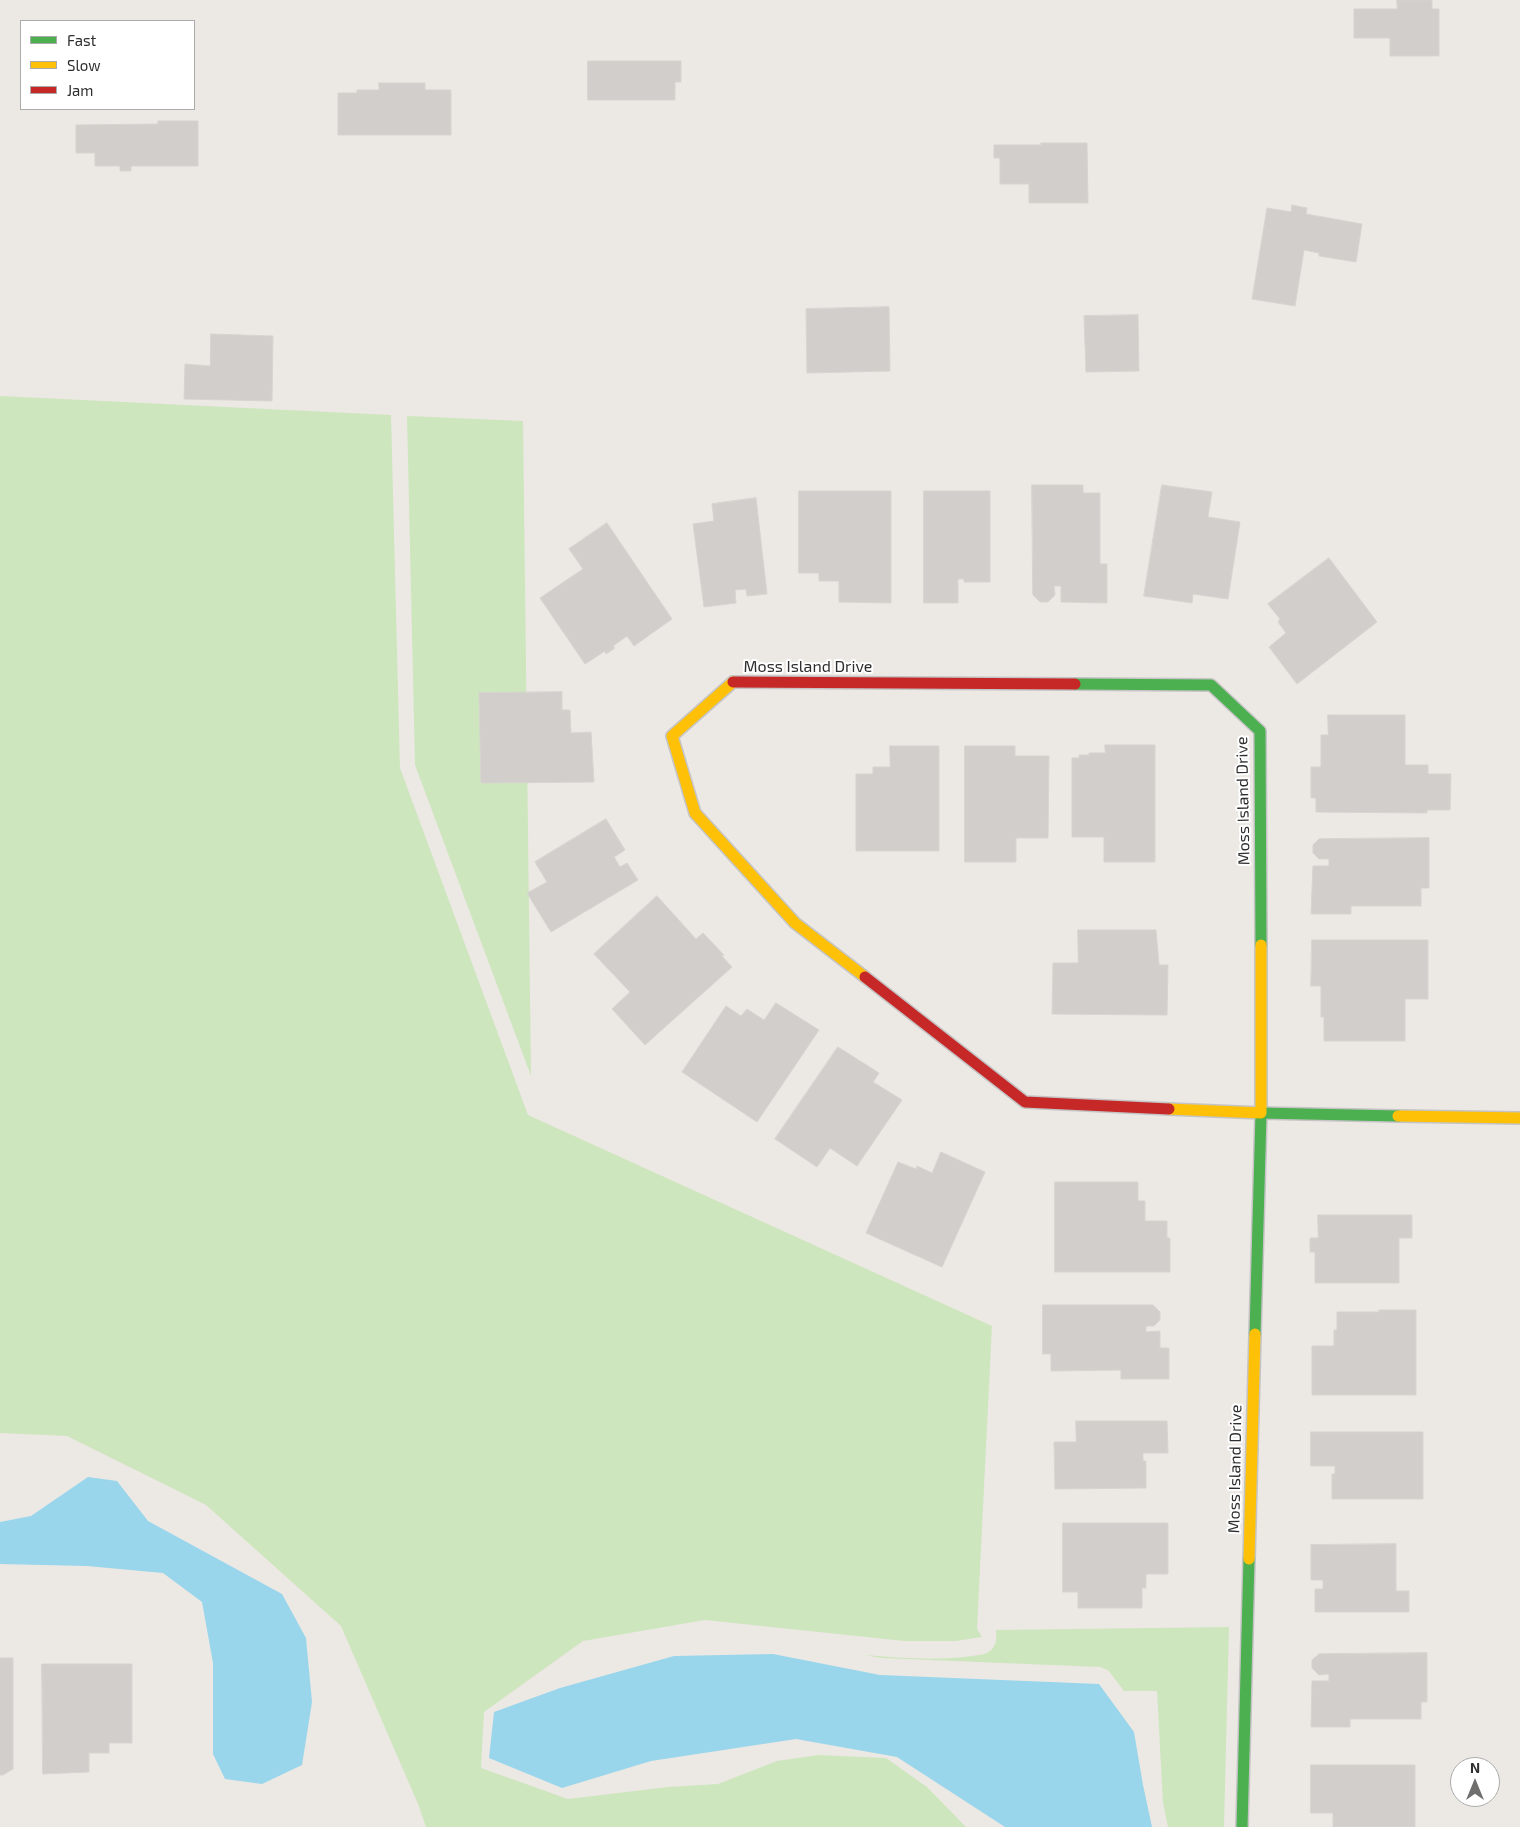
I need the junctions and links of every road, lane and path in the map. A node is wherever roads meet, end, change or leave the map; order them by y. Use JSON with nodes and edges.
{"nodes":[{"id":1,"x":1261,"y":1112,"type":"junction"},
{"id":2,"x":1520,"y":1118,"type":"edge"},
{"id":3,"x":1242,"y":1827,"type":"edge"}],
"edges":[{"from":1,"to":1,"type":"street","name":"Moss Island Drive"},
{"from":1,"to":2,"type":"street","name":"Moss Island Drive"},
{"from":1,"to":3,"type":"street","name":"Moss Island Drive"}]}
